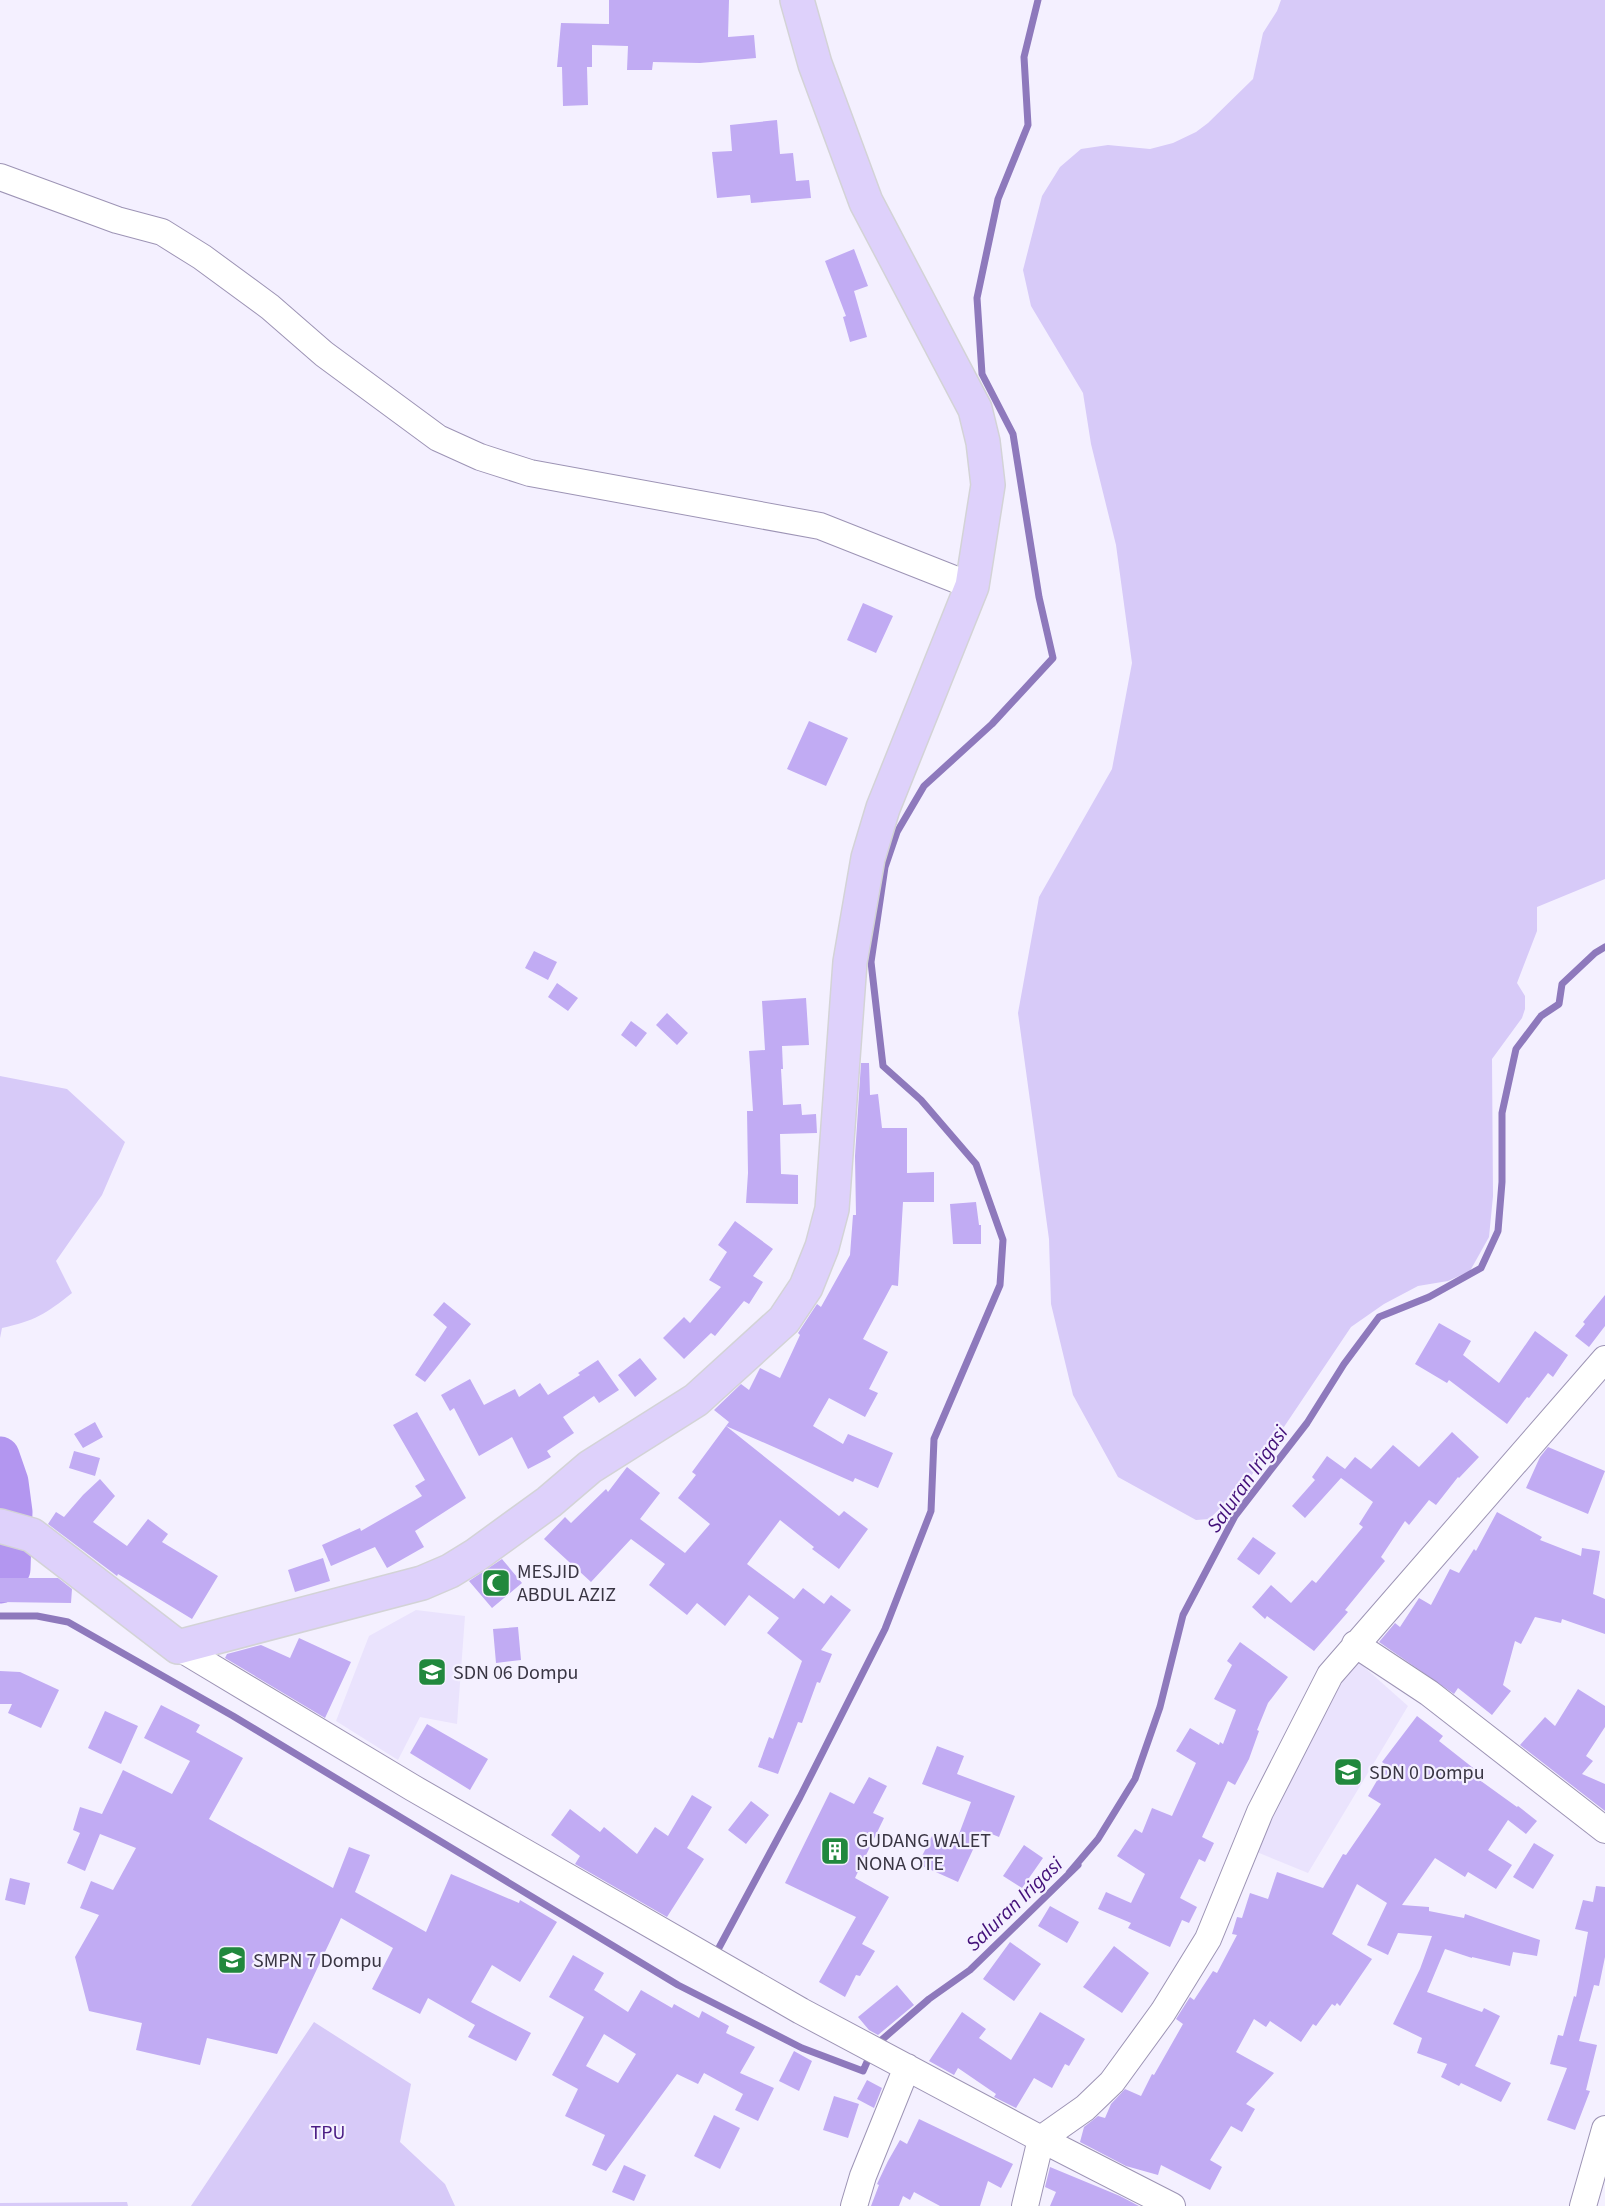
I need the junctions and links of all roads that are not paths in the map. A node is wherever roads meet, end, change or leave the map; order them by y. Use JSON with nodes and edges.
{"nodes":[{"id":1,"x":797,"y":0,"type":"edge"},
{"id":2,"x":0,"y":177,"type":"edge"},
{"id":3,"x":972,"y":586,"type":"junction"},
{"id":4,"x":1605,"y":1359,"type":"edge"},
{"id":5,"x":11,"y":1529,"type":"edge"},
{"id":6,"x":1355,"y":1644,"type":"junction"},
{"id":7,"x":178,"y":1647,"type":"junction"},
{"id":8,"x":1605,"y":1830,"type":"edge"},
{"id":9,"x":907,"y":2067,"type":"junction"},
{"id":10,"x":1605,"y":2128,"type":"edge"},
{"id":11,"x":1041,"y":2139,"type":"junction"},
{"id":12,"x":854,"y":2206,"type":"edge"},
{"id":13,"x":1025,"y":2206,"type":"edge"},
{"id":14,"x":1171,"y":2206,"type":"edge"},
{"id":15,"x":1583,"y":2206,"type":"edge"}],
"edges":[{"from":1,"to":3,"type":"main road"},
{"from":2,"to":3,"type":"street"},
{"from":3,"to":7,"type":"main road"},
{"from":4,"to":6,"type":"street"},
{"from":5,"to":7,"type":"main road"},
{"from":6,"to":8,"type":"street"},
{"from":6,"to":11,"type":"street"},
{"from":7,"to":9,"type":"street"},
{"from":9,"to":11,"type":"street"},
{"from":9,"to":12,"type":"street"},
{"from":10,"to":15,"type":"street"},
{"from":11,"to":13,"type":"street"},
{"from":11,"to":14,"type":"street"}]}
